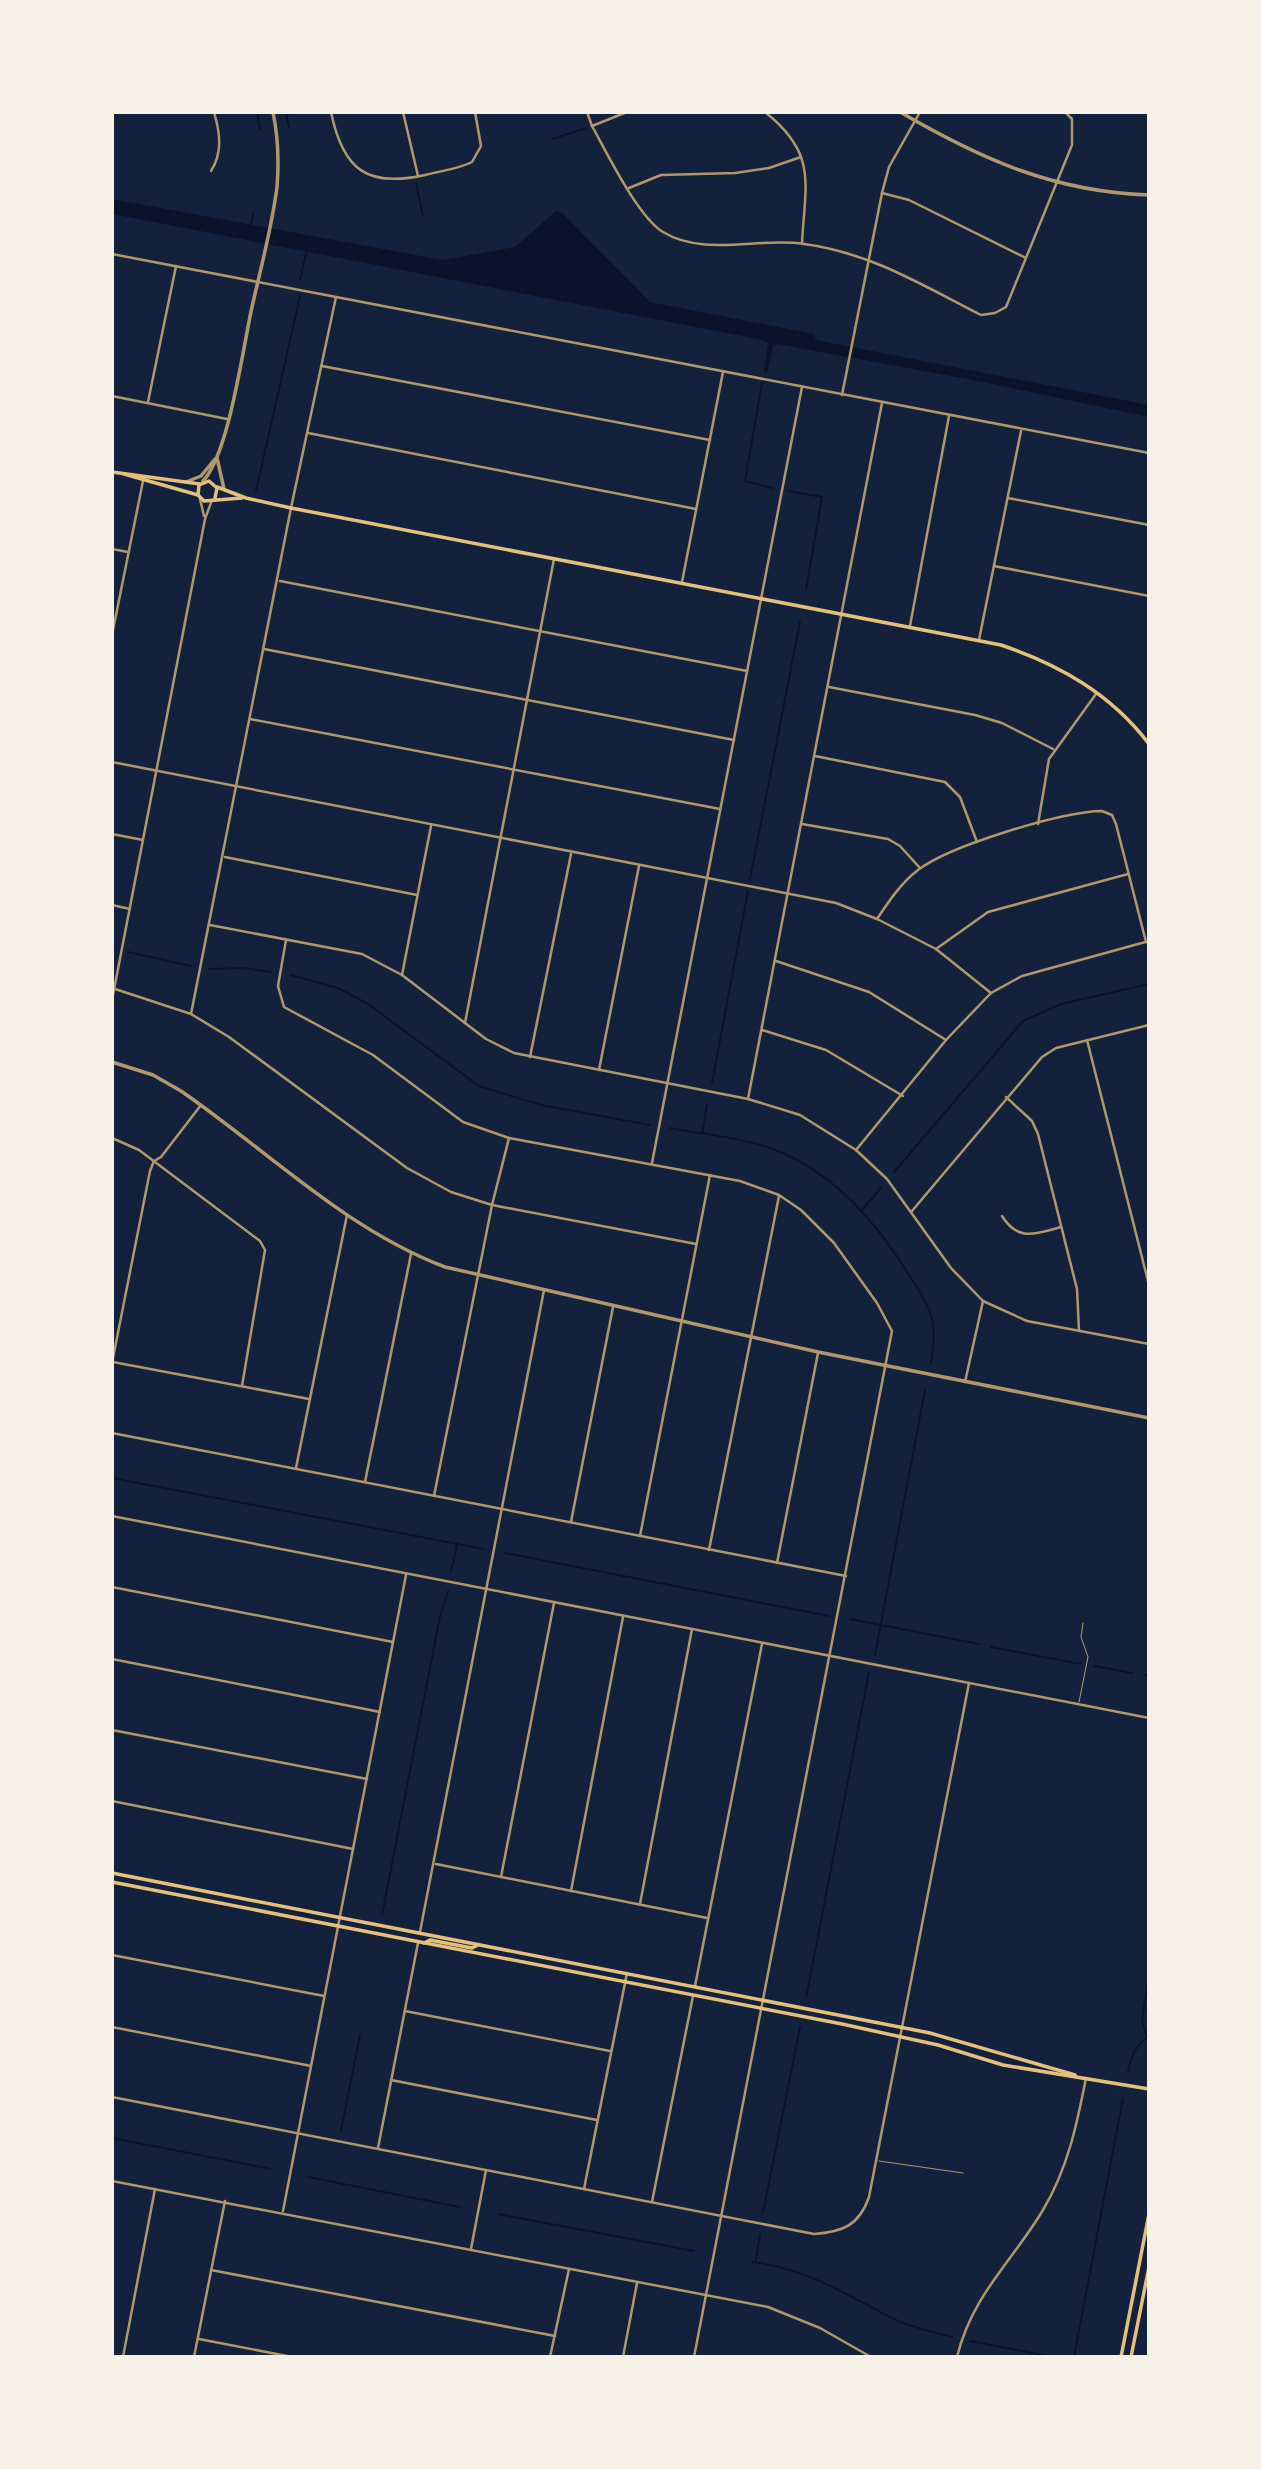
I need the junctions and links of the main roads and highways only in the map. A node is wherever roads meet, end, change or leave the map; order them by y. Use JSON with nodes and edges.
{"nodes":[{"id":1,"x":112,"y":472,"type":"edge"},
{"id":2,"x":124,"y":474,"type":"junction"},
{"id":3,"x":202,"y":483,"type":"junction"},
{"id":4,"x":216,"y":486,"type":"junction"},
{"id":5,"x":199,"y":497,"type":"junction"},
{"id":6,"x":246,"y":498,"type":"junction"},
{"id":7,"x":214,"y":499,"type":"junction"},
{"id":8,"x":1149,"y":744,"type":"edge"},
{"id":9,"x":112,"y":1873,"type":"edge"},
{"id":10,"x":112,"y":1882,"type":"edge"},
{"id":11,"x":421,"y":1943,"type":"junction"},
{"id":12,"x":480,"y":1944,"type":"junction"},
{"id":13,"x":1078,"y":2076,"type":"junction"},
{"id":14,"x":1149,"y":2089,"type":"edge"},
{"id":15,"x":1149,"y":2214,"type":"edge"},
{"id":16,"x":1148,"y":2226,"type":"edge"},
{"id":17,"x":1149,"y":2267,"type":"edge"},
{"id":18,"x":1128,"y":2321,"type":"junction"},
{"id":19,"x":1138,"y":2323,"type":"junction"},
{"id":20,"x":1121,"y":2357,"type":"edge"},
{"id":21,"x":1132,"y":2357,"type":"edge"}],
"edges":[{"from":1,"to":2,"type":"main road"},
{"from":2,"to":3,"type":"main road"},
{"from":2,"to":5,"type":"main road"},
{"from":3,"to":4,"type":"main road"},
{"from":3,"to":5,"type":"main road"},
{"from":4,"to":6,"type":"main road"},
{"from":4,"to":7,"type":"main road"},
{"from":5,"to":7,"type":"main road"},
{"from":6,"to":7,"type":"main road"},
{"from":6,"to":8,"type":"main road"},
{"from":9,"to":12,"type":"main road"},
{"from":10,"to":11,"type":"main road"},
{"from":11,"to":12,"type":"main road"},
{"from":11,"to":13,"type":"main road"},
{"from":12,"to":13,"type":"main road"},
{"from":13,"to":14,"type":"main road"},
{"from":15,"to":16,"type":"main road"},
{"from":16,"to":18,"type":"main road"},
{"from":17,"to":19,"type":"main road"},
{"from":18,"to":19,"type":"main road"},
{"from":18,"to":20,"type":"main road"},
{"from":19,"to":21,"type":"main road"}]}
